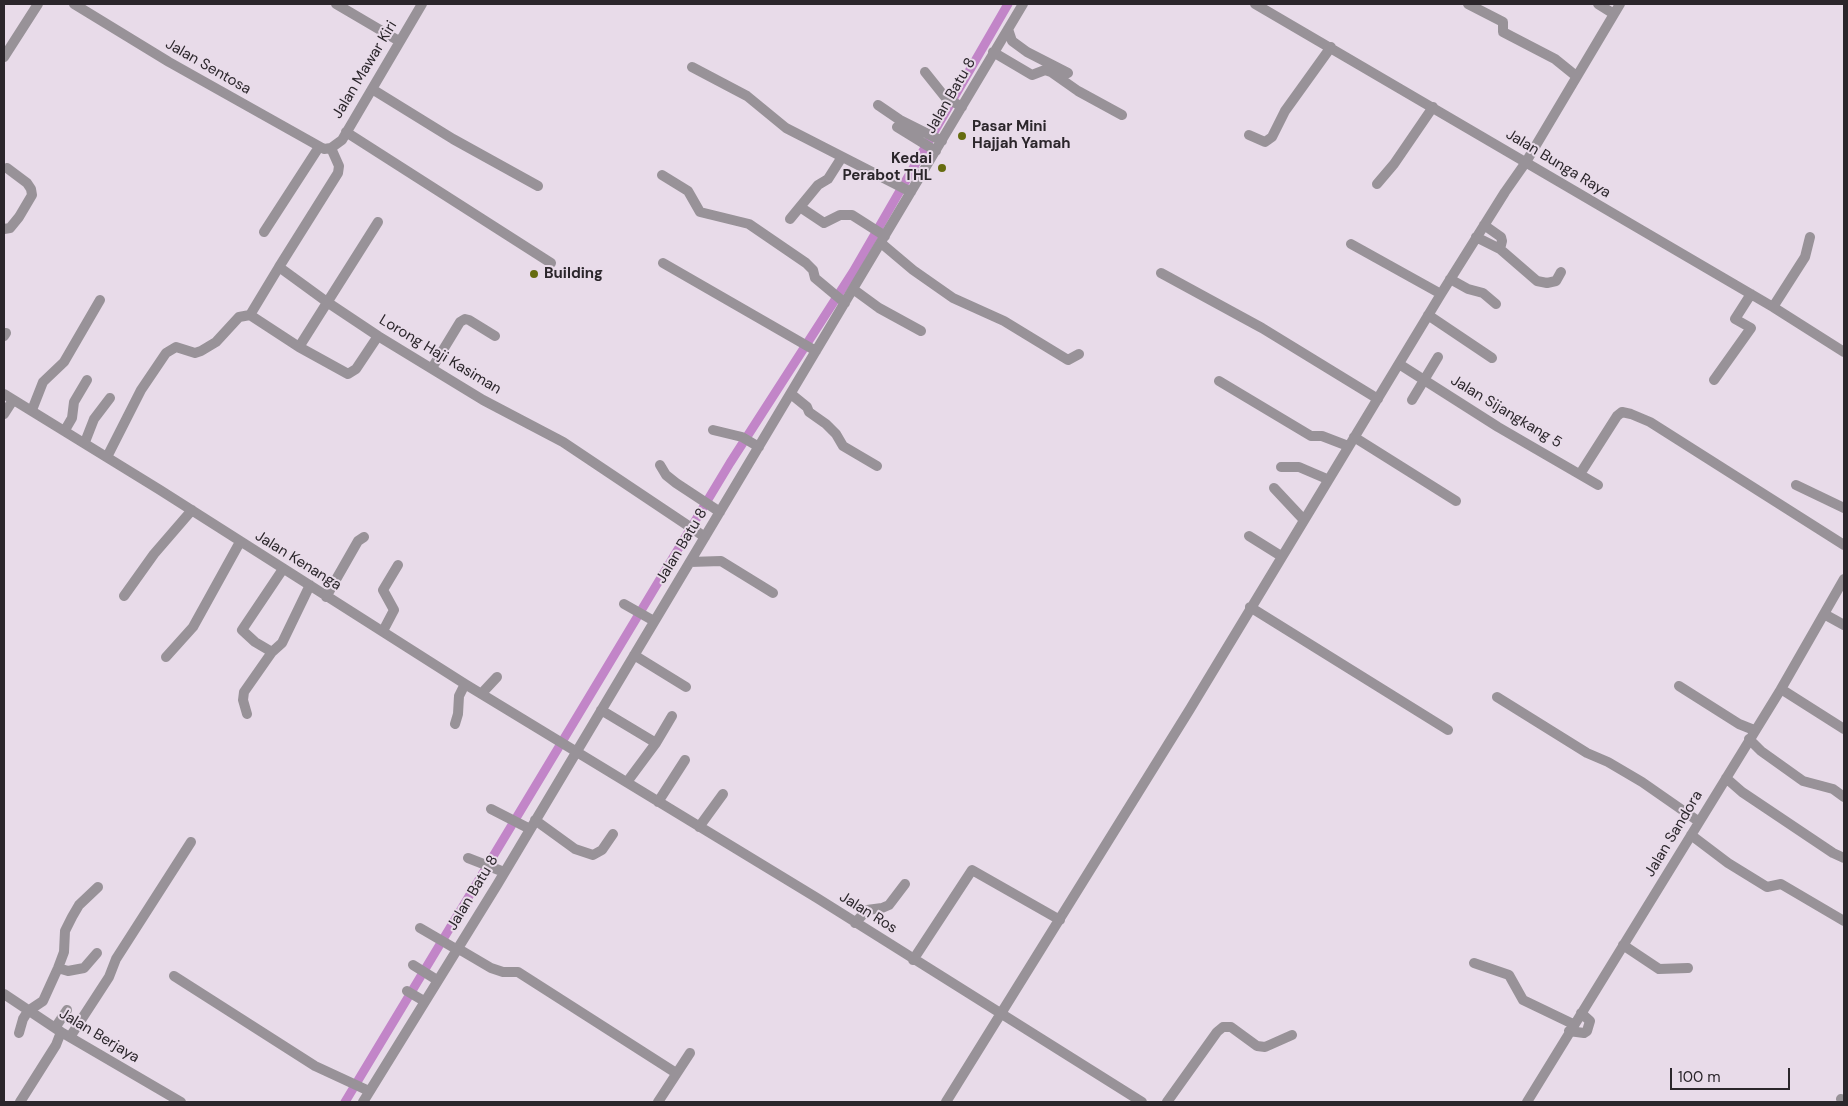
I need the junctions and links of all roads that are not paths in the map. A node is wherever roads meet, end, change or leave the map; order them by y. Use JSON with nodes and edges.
{"nodes":[{"id":1,"x":38,"y":4,"type":"edge"},
{"id":2,"x":74,"y":4,"type":"edge"},
{"id":3,"x":336,"y":4,"type":"edge"},
{"id":4,"x":422,"y":4,"type":"edge"},
{"id":5,"x":1023,"y":4,"type":"edge"},
{"id":6,"x":1255,"y":4,"type":"edge"},
{"id":7,"x":1468,"y":4,"type":"edge"},
{"id":8,"x":1598,"y":4,"type":"edge"},
{"id":9,"x":1620,"y":4,"type":"edge"},
{"id":10,"x":1614,"y":14,"type":"junction"},
{"id":11,"x":1008,"y":29,"type":"junction"},
{"id":12,"x":400,"y":41,"type":"junction"},
{"id":13,"x":1331,"y":47,"type":"junction"},
{"id":14,"x":993,"y":52,"type":"junction"},
{"id":15,"x":4,"y":57,"type":"edge"},
{"id":16,"x":692,"y":67,"type":"dead end"},
{"id":17,"x":925,"y":72,"type":"dead end"},
{"id":18,"x":1068,"y":74,"type":"dead end"},
{"id":19,"x":1576,"y":76,"type":"junction"},
{"id":20,"x":372,"y":89,"type":"junction"},
{"id":21,"x":956,"y":103,"type":"junction"},
{"id":22,"x":878,"y":105,"type":"dead end"},
{"id":23,"x":1433,"y":107,"type":"junction"},
{"id":24,"x":1122,"y":115,"type":"dead end"},
{"id":25,"x":346,"y":132,"type":"junction"},
{"id":26,"x":1249,"y":135,"type":"dead end"},
{"id":27,"x":933,"y":143,"type":"junction"},
{"id":28,"x":319,"y":147,"type":"junction"},
{"id":29,"x":331,"y":148,"type":"junction"},
{"id":30,"x":842,"y":157,"type":"junction"},
{"id":31,"x":1526,"y":162,"type":"junction"},
{"id":32,"x":7,"y":168,"type":"dead end"},
{"id":33,"x":662,"y":175,"type":"dead end"},
{"id":34,"x":1377,"y":184,"type":"dead end"},
{"id":35,"x":538,"y":186,"type":"dead end"},
{"id":36,"x":909,"y":191,"type":"junction"},
{"id":37,"x":800,"y":207,"type":"junction"},
{"id":38,"x":790,"y":218,"type":"dead end"},
{"id":39,"x":378,"y":222,"type":"dead end"},
{"id":40,"x":1484,"y":226,"type":"junction"},
{"id":41,"x":4,"y":229,"type":"edge"},
{"id":42,"x":264,"y":232,"type":"dead end"},
{"id":43,"x":879,"y":235,"type":"junction"},
{"id":44,"x":1476,"y":237,"type":"junction"},
{"id":45,"x":1810,"y":237,"type":"dead end"},
{"id":46,"x":1350,"y":244,"type":"dead end"},
{"id":47,"x":1500,"y":250,"type":"junction"},
{"id":48,"x":551,"y":263,"type":"dead end"},
{"id":49,"x":663,"y":263,"type":"dead end"},
{"id":50,"x":279,"y":267,"type":"junction"},
{"id":51,"x":1561,"y":272,"type":"dead end"},
{"id":52,"x":1161,"y":273,"type":"dead end"},
{"id":53,"x":1450,"y":279,"type":"junction"},
{"id":54,"x":853,"y":289,"type":"junction"},
{"id":55,"x":1441,"y":294,"type":"junction"},
{"id":56,"x":1751,"y":294,"type":"junction"},
{"id":57,"x":100,"y":300,"type":"dead end"},
{"id":58,"x":843,"y":301,"type":"junction"},
{"id":59,"x":327,"y":302,"type":"junction"},
{"id":60,"x":1496,"y":304,"type":"dead end"},
{"id":61,"x":1773,"y":307,"type":"junction"},
{"id":62,"x":250,"y":315,"type":"junction"},
{"id":63,"x":1428,"y":315,"type":"junction"},
{"id":64,"x":921,"y":331,"type":"dead end"},
{"id":65,"x":378,"y":336,"type":"junction"},
{"id":66,"x":494,"y":336,"type":"dead end"},
{"id":67,"x":299,"y":347,"type":"junction"},
{"id":68,"x":813,"y":349,"type":"junction"},
{"id":69,"x":1844,"y":352,"type":"edge"},
{"id":70,"x":1079,"y":354,"type":"dead end"},
{"id":71,"x":1438,"y":357,"type":"dead end"},
{"id":72,"x":1492,"y":358,"type":"dead end"},
{"id":73,"x":1399,"y":364,"type":"junction"},
{"id":74,"x":432,"y":368,"type":"junction"},
{"id":75,"x":87,"y":380,"type":"dead end"},
{"id":76,"x":1424,"y":380,"type":"junction"},
{"id":77,"x":1714,"y":380,"type":"dead end"},
{"id":78,"x":1219,"y":381,"type":"dead end"},
{"id":79,"x":4,"y":394,"type":"edge"},
{"id":80,"x":791,"y":394,"type":"junction"},
{"id":81,"x":110,"y":398,"type":"dead end"},
{"id":82,"x":1378,"y":399,"type":"junction"},
{"id":83,"x":13,"y":400,"type":"junction"},
{"id":84,"x":1412,"y":400,"type":"dead end"},
{"id":85,"x":32,"y":410,"type":"junction"},
{"id":86,"x":4,"y":414,"type":"edge"},
{"id":87,"x":65,"y":430,"type":"junction"},
{"id":88,"x":713,"y":430,"type":"dead end"},
{"id":89,"x":1354,"y":437,"type":"junction"},
{"id":90,"x":85,"y":442,"type":"junction"},
{"id":91,"x":1348,"y":446,"type":"junction"},
{"id":92,"x":759,"y":447,"type":"junction"},
{"id":93,"x":107,"y":457,"type":"junction"},
{"id":94,"x":660,"y":465,"type":"dead end"},
{"id":95,"x":877,"y":466,"type":"dead end"},
{"id":96,"x":1281,"y":467,"type":"dead end"},
{"id":97,"x":1580,"y":474,"type":"junction"},
{"id":98,"x":1327,"y":479,"type":"junction"},
{"id":99,"x":1796,"y":484,"type":"dead end"},
{"id":100,"x":1598,"y":485,"type":"dead end"},
{"id":101,"x":1274,"y":488,"type":"dead end"},
{"id":102,"x":1456,"y":501,"type":"dead end"},
{"id":103,"x":711,"y":506,"type":"junction"},
{"id":104,"x":1844,"y":508,"type":"edge"},
{"id":105,"x":192,"y":510,"type":"junction"},
{"id":106,"x":1303,"y":519,"type":"junction"},
{"id":107,"x":701,"y":535,"type":"junction"},
{"id":108,"x":1249,"y":536,"type":"dead end"},
{"id":109,"x":364,"y":537,"type":"dead end"},
{"id":110,"x":240,"y":542,"type":"junction"},
{"id":111,"x":1844,"y":545,"type":"edge"},
{"id":112,"x":1281,"y":556,"type":"junction"},
{"id":113,"x":690,"y":562,"type":"junction"},
{"id":114,"x":398,"y":565,"type":"dead end"},
{"id":115,"x":283,"y":569,"type":"junction"},
{"id":116,"x":1844,"y":579,"type":"edge"},
{"id":117,"x":310,"y":585,"type":"junction"},
{"id":118,"x":773,"y":593,"type":"dead end"},
{"id":119,"x":124,"y":596,"type":"dead end"},
{"id":120,"x":326,"y":597,"type":"junction"},
{"id":121,"x":624,"y":604,"type":"dead end"},
{"id":122,"x":1250,"y":608,"type":"junction"},
{"id":123,"x":1824,"y":614,"type":"junction"},
{"id":124,"x":650,"y":619,"type":"junction"},
{"id":125,"x":1844,"y":625,"type":"edge"},
{"id":126,"x":383,"y":631,"type":"junction"},
{"id":127,"x":272,"y":652,"type":"junction"},
{"id":128,"x":634,"y":655,"type":"junction"},
{"id":129,"x":166,"y":657,"type":"dead end"},
{"id":130,"x":497,"y":677,"type":"dead end"},
{"id":131,"x":465,"y":684,"type":"junction"},
{"id":132,"x":1679,"y":686,"type":"dead end"},
{"id":133,"x":686,"y":687,"type":"dead end"},
{"id":134,"x":1781,"y":689,"type":"junction"},
{"id":135,"x":482,"y":693,"type":"junction"},
{"id":136,"x":1497,"y":697,"type":"dead end"},
{"id":137,"x":601,"y":710,"type":"junction"},
{"id":138,"x":247,"y":714,"type":"dead end"},
{"id":139,"x":672,"y":716,"type":"dead end"},
{"id":140,"x":455,"y":724,"type":"dead end"},
{"id":141,"x":1844,"y":728,"type":"edge"},
{"id":142,"x":1448,"y":730,"type":"dead end"},
{"id":143,"x":1751,"y":734,"type":"junction"},
{"id":144,"x":656,"y":743,"type":"junction"},
{"id":145,"x":573,"y":750,"type":"junction"},
{"id":146,"x":685,"y":760,"type":"dead end"},
{"id":147,"x":1726,"y":778,"type":"junction"},
{"id":148,"x":628,"y":782,"type":"junction"},
{"id":149,"x":723,"y":794,"type":"dead end"},
{"id":150,"x":1844,"y":797,"type":"edge"},
{"id":151,"x":658,"y":802,"type":"junction"},
{"id":152,"x":491,"y":809,"type":"dead end"},
{"id":153,"x":535,"y":820,"type":"junction"},
{"id":154,"x":1698,"y":821,"type":"junction"},
{"id":155,"x":699,"y":827,"type":"junction"},
{"id":156,"x":526,"y":828,"type":"junction"},
{"id":157,"x":613,"y":834,"type":"dead end"},
{"id":158,"x":1691,"y":835,"type":"junction"},
{"id":159,"x":191,"y":842,"type":"dead end"},
{"id":160,"x":468,"y":858,"type":"dead end"},
{"id":161,"x":1844,"y":858,"type":"edge"},
{"id":162,"x":500,"y":870,"type":"junction"},
{"id":163,"x":905,"y":884,"type":"dead end"},
{"id":164,"x":98,"y":887,"type":"dead end"},
{"id":165,"x":1060,"y":920,"type":"junction"},
{"id":166,"x":1844,"y":921,"type":"edge"},
{"id":167,"x":855,"y":923,"type":"junction"},
{"id":168,"x":420,"y":928,"type":"dead end"},
{"id":169,"x":1623,"y":945,"type":"junction"},
{"id":170,"x":457,"y":949,"type":"junction"},
{"id":171,"x":97,"y":953,"type":"dead end"},
{"id":172,"x":913,"y":960,"type":"junction"},
{"id":173,"x":1474,"y":963,"type":"dead end"},
{"id":174,"x":413,"y":965,"type":"dead end"},
{"id":175,"x":58,"y":968,"type":"junction"},
{"id":176,"x":1688,"y":968,"type":"dead end"},
{"id":177,"x":174,"y":976,"type":"dead end"},
{"id":178,"x":434,"y":978,"type":"junction"},
{"id":179,"x":411,"y":993,"type":"dead end"},
{"id":180,"x":4,"y":994,"type":"edge"},
{"id":181,"x":424,"y":1001,"type":"junction"},
{"id":182,"x":67,"y":1010,"type":"dead end"},
{"id":183,"x":28,"y":1011,"type":"junction"},
{"id":184,"x":1581,"y":1012,"type":"junction"},
{"id":185,"x":1001,"y":1015,"type":"junction"},
{"id":186,"x":1571,"y":1028,"type":"junction"},
{"id":187,"x":62,"y":1032,"type":"junction"},
{"id":188,"x":20,"y":1033,"type":"dead end"},
{"id":189,"x":1292,"y":1035,"type":"dead end"},
{"id":190,"x":690,"y":1052,"type":"dead end"},
{"id":191,"x":676,"y":1073,"type":"junction"},
{"id":192,"x":365,"y":1089,"type":"junction"},
{"id":193,"x":20,"y":1102,"type":"edge"},
{"id":194,"x":181,"y":1102,"type":"edge"},
{"id":195,"x":363,"y":1102,"type":"edge"},
{"id":196,"x":658,"y":1102,"type":"edge"},
{"id":197,"x":946,"y":1102,"type":"edge"},
{"id":198,"x":1142,"y":1102,"type":"edge"},
{"id":199,"x":1167,"y":1102,"type":"edge"},
{"id":200,"x":1527,"y":1102,"type":"edge"}],
"edges":[{"from":1,"to":15,"type":"street"},
{"from":2,"to":28,"type":"street","name":"Jalan Sentosa"},
{"from":3,"to":12,"type":"street"},
{"from":4,"to":12,"type":"street","name":"Jalan Mawar Kiri"},
{"from":5,"to":11,"type":"street","name":"Jalan Batu 8"},
{"from":6,"to":13,"type":"street","name":"Jalan Bunga Raya"},
{"from":7,"to":19,"type":"street"},
{"from":8,"to":10,"type":"street"},
{"from":9,"to":10,"type":"street"},
{"from":10,"to":19,"type":"street"},
{"from":11,"to":14,"type":"street","name":"Jalan Batu 8"},
{"from":11,"to":18,"type":"street"},
{"from":12,"to":20,"type":"street","name":"Jalan Mawar Kiri"},
{"from":13,"to":23,"type":"street","name":"Jalan Bunga Raya"},
{"from":13,"to":26,"type":"street"},
{"from":14,"to":21,"type":"street","name":"Jalan Batu 8"},
{"from":14,"to":24,"type":"street"},
{"from":16,"to":30,"type":"street"},
{"from":17,"to":21,"type":"street"},
{"from":19,"to":31,"type":"street"},
{"from":20,"to":25,"type":"street","name":"Jalan Mawar Kiri"},
{"from":20,"to":35,"type":"street"},
{"from":21,"to":27,"type":"street","name":"Jalan Batu 8"},
{"from":22,"to":27,"type":"street"},
{"from":23,"to":31,"type":"street","name":"Jalan Bunga Raya"},
{"from":23,"to":34,"type":"street"},
{"from":25,"to":29,"type":"street","name":"Jalan Mawar Kiri"},
{"from":25,"to":48,"type":"street"},
{"from":27,"to":36,"type":"street","name":"Jalan Batu 8"},
{"from":28,"to":29,"type":"street","name":"Jalan Sentosa"},
{"from":28,"to":42,"type":"street"},
{"from":29,"to":50,"type":"street"},
{"from":30,"to":36,"type":"street"},
{"from":30,"to":37,"type":"street"},
{"from":31,"to":40,"type":"street"},
{"from":31,"to":56,"type":"street","name":"Jalan Bunga Raya"},
{"from":32,"to":41,"type":"street"},
{"from":33,"to":58,"type":"street"},
{"from":36,"to":43,"type":"street","name":"Jalan Batu 8"},
{"from":37,"to":38,"type":"street"},
{"from":37,"to":43,"type":"street"},
{"from":39,"to":59,"type":"street"},
{"from":40,"to":44,"type":"street"},
{"from":40,"to":47,"type":"street"},
{"from":43,"to":54,"type":"street","name":"Jalan Batu 8"},
{"from":43,"to":70,"type":"street"},
{"from":44,"to":47,"type":"street"},
{"from":44,"to":53,"type":"street"},
{"from":45,"to":61,"type":"street"},
{"from":46,"to":55,"type":"street"},
{"from":47,"to":51,"type":"street"},
{"from":49,"to":68,"type":"street"},
{"from":50,"to":59,"type":"street","name":"Lorong Haji Kasiman"},
{"from":50,"to":62,"type":"street"},
{"from":52,"to":82,"type":"street"},
{"from":53,"to":55,"type":"street"},
{"from":53,"to":60,"type":"street"},
{"from":54,"to":58,"type":"street","name":"Jalan Batu 8"},
{"from":54,"to":64,"type":"street"},
{"from":55,"to":63,"type":"street"},
{"from":56,"to":61,"type":"street","name":"Jalan Bunga Raya"},
{"from":56,"to":77,"type":"street"},
{"from":57,"to":85,"type":"street"},
{"from":58,"to":68,"type":"street","name":"Jalan Batu 8"},
{"from":59,"to":65,"type":"street","name":"Lorong Haji Kasiman"},
{"from":59,"to":67,"type":"street"},
{"from":61,"to":69,"type":"street","name":"Jalan Bunga Raya"},
{"from":62,"to":67,"type":"street"},
{"from":62,"to":93,"type":"street"},
{"from":63,"to":72,"type":"street"},
{"from":63,"to":73,"type":"street"},
{"from":65,"to":67,"type":"street"},
{"from":65,"to":74,"type":"street","name":"Lorong Haji Kasiman"},
{"from":66,"to":74,"type":"street"},
{"from":68,"to":80,"type":"street","name":"Jalan Batu 8"},
{"from":71,"to":76,"type":"street"},
{"from":73,"to":76,"type":"street","name":"Jalan Sijangkang 5"},
{"from":73,"to":82,"type":"street"},
{"from":74,"to":107,"type":"street","name":"Lorong Haji Kasiman"},
{"from":75,"to":87,"type":"street"},
{"from":76,"to":84,"type":"street"},
{"from":76,"to":97,"type":"street","name":"Jalan Sijangkang 5"},
{"from":78,"to":91,"type":"street"},
{"from":79,"to":83,"type":"street","name":"Jalan Kenanga"},
{"from":80,"to":92,"type":"street","name":"Jalan Batu 8"},
{"from":80,"to":95,"type":"street"},
{"from":81,"to":90,"type":"street"},
{"from":82,"to":89,"type":"street"},
{"from":83,"to":85,"type":"street","name":"Jalan Kenanga"},
{"from":83,"to":86,"type":"street"},
{"from":85,"to":87,"type":"street","name":"Jalan Kenanga"},
{"from":87,"to":90,"type":"street","name":"Jalan Kenanga"},
{"from":88,"to":92,"type":"street"},
{"from":89,"to":91,"type":"street"},
{"from":89,"to":102,"type":"street"},
{"from":90,"to":93,"type":"street","name":"Jalan Kenanga"},
{"from":91,"to":98,"type":"street"},
{"from":92,"to":103,"type":"street","name":"Jalan Batu 8"},
{"from":93,"to":105,"type":"street","name":"Jalan Kenanga"},
{"from":94,"to":103,"type":"street"},
{"from":96,"to":98,"type":"street"},
{"from":97,"to":100,"type":"street","name":"Jalan Sijangkang 5"},
{"from":97,"to":111,"type":"street"},
{"from":98,"to":106,"type":"street"},
{"from":99,"to":104,"type":"street"},
{"from":101,"to":106,"type":"street"},
{"from":103,"to":107,"type":"street","name":"Jalan Batu 8"},
{"from":105,"to":110,"type":"street","name":"Jalan Kenanga"},
{"from":105,"to":119,"type":"street"},
{"from":106,"to":112,"type":"street"},
{"from":107,"to":113,"type":"street","name":"Jalan Batu 8"},
{"from":108,"to":112,"type":"street"},
{"from":109,"to":120,"type":"street"},
{"from":110,"to":115,"type":"street","name":"Jalan Kenanga"},
{"from":110,"to":129,"type":"street"},
{"from":112,"to":122,"type":"street"},
{"from":113,"to":118,"type":"street"},
{"from":113,"to":124,"type":"street","name":"Jalan Batu 8"},
{"from":114,"to":126,"type":"street"},
{"from":115,"to":117,"type":"street","name":"Jalan Kenanga"},
{"from":115,"to":127,"type":"street"},
{"from":116,"to":123,"type":"street","name":"Jalan Sandora"},
{"from":117,"to":120,"type":"street","name":"Jalan Kenanga"},
{"from":117,"to":127,"type":"street"},
{"from":120,"to":126,"type":"street","name":"Jalan Kenanga"},
{"from":121,"to":124,"type":"street"},
{"from":122,"to":142,"type":"street"},
{"from":122,"to":165,"type":"street"},
{"from":123,"to":125,"type":"street"},
{"from":123,"to":134,"type":"street","name":"Jalan Sandora"},
{"from":124,"to":128,"type":"street","name":"Jalan Batu 8"},
{"from":126,"to":131,"type":"street","name":"Jalan Kenanga"},
{"from":127,"to":138,"type":"street"},
{"from":128,"to":133,"type":"street"},
{"from":128,"to":137,"type":"street","name":"Jalan Batu 8"},
{"from":130,"to":135,"type":"street"},
{"from":131,"to":135,"type":"street","name":"Jalan Kenanga"},
{"from":131,"to":140,"type":"street"},
{"from":132,"to":143,"type":"street"},
{"from":134,"to":141,"type":"street"},
{"from":134,"to":143,"type":"street","name":"Jalan Sandora"},
{"from":135,"to":145,"type":"street","name":"Jalan Kenanga"},
{"from":136,"to":154,"type":"street"},
{"from":137,"to":144,"type":"street"},
{"from":137,"to":145,"type":"street","name":"Jalan Batu 8"},
{"from":139,"to":144,"type":"street"},
{"from":143,"to":147,"type":"street","name":"Jalan Sandora"},
{"from":143,"to":150,"type":"street"},
{"from":144,"to":148,"type":"street"},
{"from":145,"to":148,"type":"street","name":"Jalan Ros"},
{"from":145,"to":153,"type":"street","name":"Jalan Batu 8"},
{"from":146,"to":151,"type":"street"},
{"from":147,"to":154,"type":"street","name":"Jalan Sandora"},
{"from":147,"to":161,"type":"street"},
{"from":148,"to":151,"type":"street","name":"Jalan Ros"},
{"from":149,"to":155,"type":"street"},
{"from":151,"to":155,"type":"street","name":"Jalan Ros"},
{"from":152,"to":156,"type":"street"},
{"from":153,"to":156,"type":"street","name":"Jalan Batu 8"},
{"from":153,"to":157,"type":"street"},
{"from":154,"to":158,"type":"street","name":"Jalan Sandora"},
{"from":155,"to":167,"type":"street","name":"Jalan Ros"},
{"from":156,"to":162,"type":"street","name":"Jalan Batu 8"},
{"from":158,"to":166,"type":"street"},
{"from":158,"to":169,"type":"street","name":"Jalan Sandora"},
{"from":159,"to":187,"type":"street"},
{"from":160,"to":162,"type":"street"},
{"from":162,"to":170,"type":"street","name":"Jalan Batu 8"},
{"from":163,"to":167,"type":"street"},
{"from":164,"to":175,"type":"street"},
{"from":165,"to":172,"type":"street"},
{"from":165,"to":185,"type":"street"},
{"from":167,"to":172,"type":"street","name":"Jalan Ros"},
{"from":168,"to":170,"type":"street"},
{"from":169,"to":176,"type":"street"},
{"from":169,"to":184,"type":"street","name":"Jalan Sandora"},
{"from":170,"to":178,"type":"street","name":"Jalan Batu 8"},
{"from":170,"to":191,"type":"street"},
{"from":171,"to":175,"type":"street"},
{"from":172,"to":185,"type":"street","name":"Jalan Ros"},
{"from":173,"to":186,"type":"street"},
{"from":174,"to":178,"type":"street"},
{"from":175,"to":183,"type":"street"},
{"from":177,"to":192,"type":"street"},
{"from":178,"to":181,"type":"street","name":"Jalan Batu 8"},
{"from":179,"to":181,"type":"street"},
{"from":180,"to":183,"type":"street","name":"Jalan Berjaya"},
{"from":181,"to":192,"type":"street","name":"Jalan Batu 8"},
{"from":182,"to":187,"type":"street"},
{"from":183,"to":187,"type":"street","name":"Jalan Berjaya"},
{"from":183,"to":188,"type":"street"},
{"from":184,"to":186,"type":"street","name":"Jalan Sandora"},
{"from":184,"to":186,"type":"street"},
{"from":185,"to":197,"type":"street"},
{"from":185,"to":198,"type":"street","name":"Jalan Ros"},
{"from":186,"to":200,"type":"street","name":"Jalan Sandora"},
{"from":187,"to":193,"type":"street"},
{"from":187,"to":194,"type":"street","name":"Jalan Berjaya"},
{"from":189,"to":199,"type":"street"},
{"from":190,"to":191,"type":"street"},
{"from":191,"to":196,"type":"street"},
{"from":192,"to":195,"type":"street","name":"Jalan Batu 8"}]}
